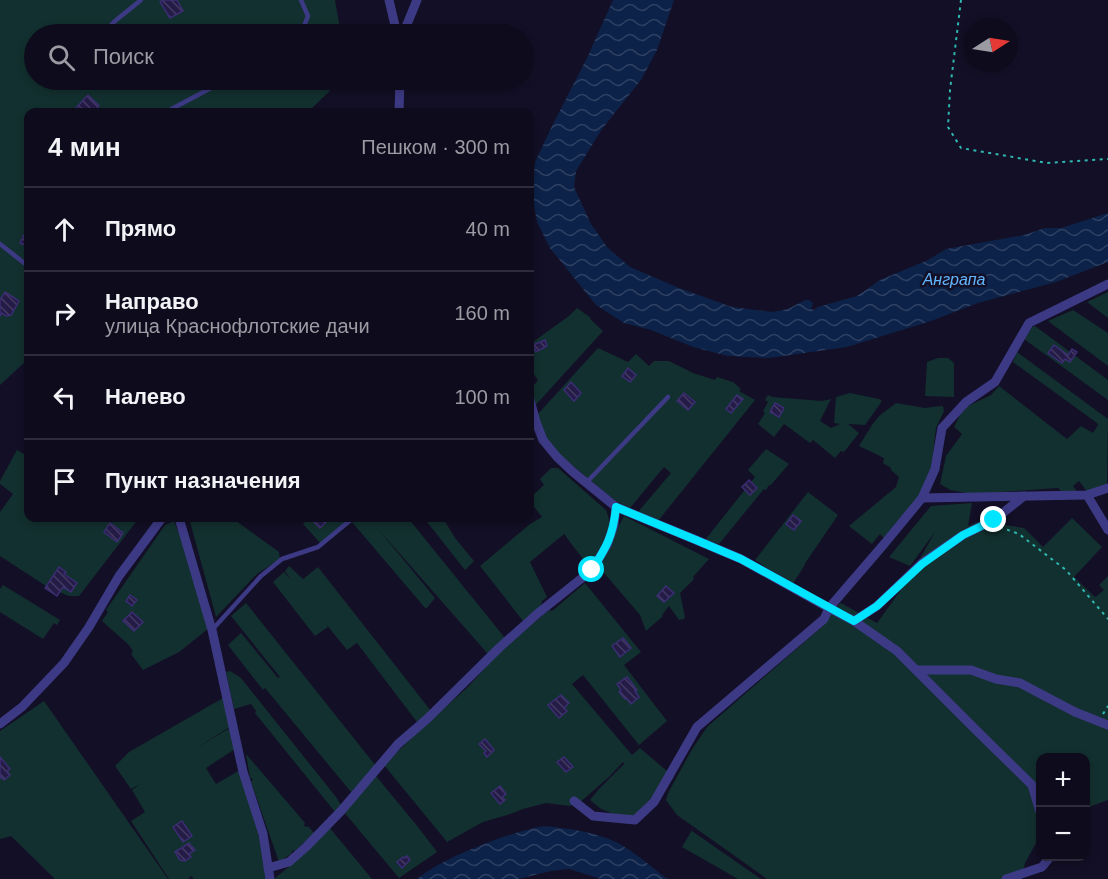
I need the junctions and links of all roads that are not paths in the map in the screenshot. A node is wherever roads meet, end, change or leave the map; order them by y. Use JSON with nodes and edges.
{"nodes":[{"id":1,"x":141,"y":0,"type":"edge"},
{"id":2,"x":301,"y":0,"type":"edge"},
{"id":3,"x":389,"y":0,"type":"edge"},
{"id":4,"x":417,"y":0,"type":"edge"},
{"id":5,"x":112,"y":24,"type":"edge"},
{"id":6,"x":305,"y":24,"type":"edge"},
{"id":7,"x":395,"y":24,"type":"edge"},
{"id":8,"x":407,"y":24,"type":"edge"},
{"id":9,"x":207,"y":90,"type":"edge"},
{"id":10,"x":400,"y":90,"type":"edge"},
{"id":11,"x":174,"y":108,"type":"edge"},
{"id":12,"x":399,"y":108,"type":"edge"},
{"id":13,"x":0,"y":244,"type":"edge"},
{"id":14,"x":24,"y":263,"type":"edge"},
{"id":15,"x":1108,"y":284,"type":"edge"},
{"id":16,"x":668,"y":397,"type":"dead end"},
{"id":17,"x":534,"y":415,"type":"edge"},
{"id":18,"x":586,"y":483,"type":"junction"},
{"id":19,"x":1108,"y":488,"type":"edge"},
{"id":20,"x":1087,"y":495,"type":"junction"},
{"id":21,"x":1024,"y":496,"type":"junction"},
{"id":22,"x":922,"y":498,"type":"junction"},
{"id":23,"x":616,"y":507,"type":"junction"},
{"id":24,"x":159,"y":522,"type":"edge"},
{"id":25,"x":180,"y":522,"type":"edge"},
{"id":26,"x":348,"y":522,"type":"edge"},
{"id":27,"x":1108,"y":530,"type":"edge"},
{"id":28,"x":829,"y":608,"type":"junction"},
{"id":29,"x":854,"y":621,"type":"junction"},
{"id":30,"x":212,"y":630,"type":"junction"},
{"id":31,"x":916,"y":670,"type":"junction"},
{"id":32,"x":0,"y":724,"type":"edge"},
{"id":33,"x":1108,"y":726,"type":"edge"},
{"id":34,"x":574,"y":801,"type":"dead end"},
{"id":35,"x":1039,"y":807,"type":"edge"},
{"id":36,"x":1047,"y":861,"type":"edge"},
{"id":37,"x":268,"y":867,"type":"junction"},
{"id":38,"x":270,"y":879,"type":"edge"},
{"id":39,"x":1006,"y":879,"type":"edge"}],
"edges":[{"from":1,"to":5,"type":"lane"},
{"from":2,"to":6,"type":"lane"},
{"from":3,"to":7,"type":"street"},
{"from":4,"to":8,"type":"street"},
{"from":9,"to":11,"type":"lane"},
{"from":10,"to":12,"type":"street"},
{"from":13,"to":14,"type":"lane"},
{"from":15,"to":22,"type":"street"},
{"from":16,"to":18,"type":"lane"},
{"from":17,"to":18,"type":"street"},
{"from":18,"to":23,"type":"street"},
{"from":19,"to":20,"type":"street"},
{"from":20,"to":21,"type":"street"},
{"from":20,"to":27,"type":"street"},
{"from":21,"to":22,"type":"street"},
{"from":21,"to":29,"type":"street"},
{"from":22,"to":28,"type":"street"},
{"from":23,"to":28,"type":"street"},
{"from":23,"to":37,"type":"street"},
{"from":24,"to":32,"type":"street"},
{"from":25,"to":30,"type":"street"},
{"from":26,"to":30,"type":"lane"},
{"from":28,"to":29,"type":"street"},
{"from":28,"to":34,"type":"street"},
{"from":29,"to":31,"type":"street"},
{"from":30,"to":37,"type":"street"},
{"from":31,"to":33,"type":"street"},
{"from":31,"to":35,"type":"street"},
{"from":36,"to":39,"type":"street"},
{"from":37,"to":38,"type":"street"}]}
